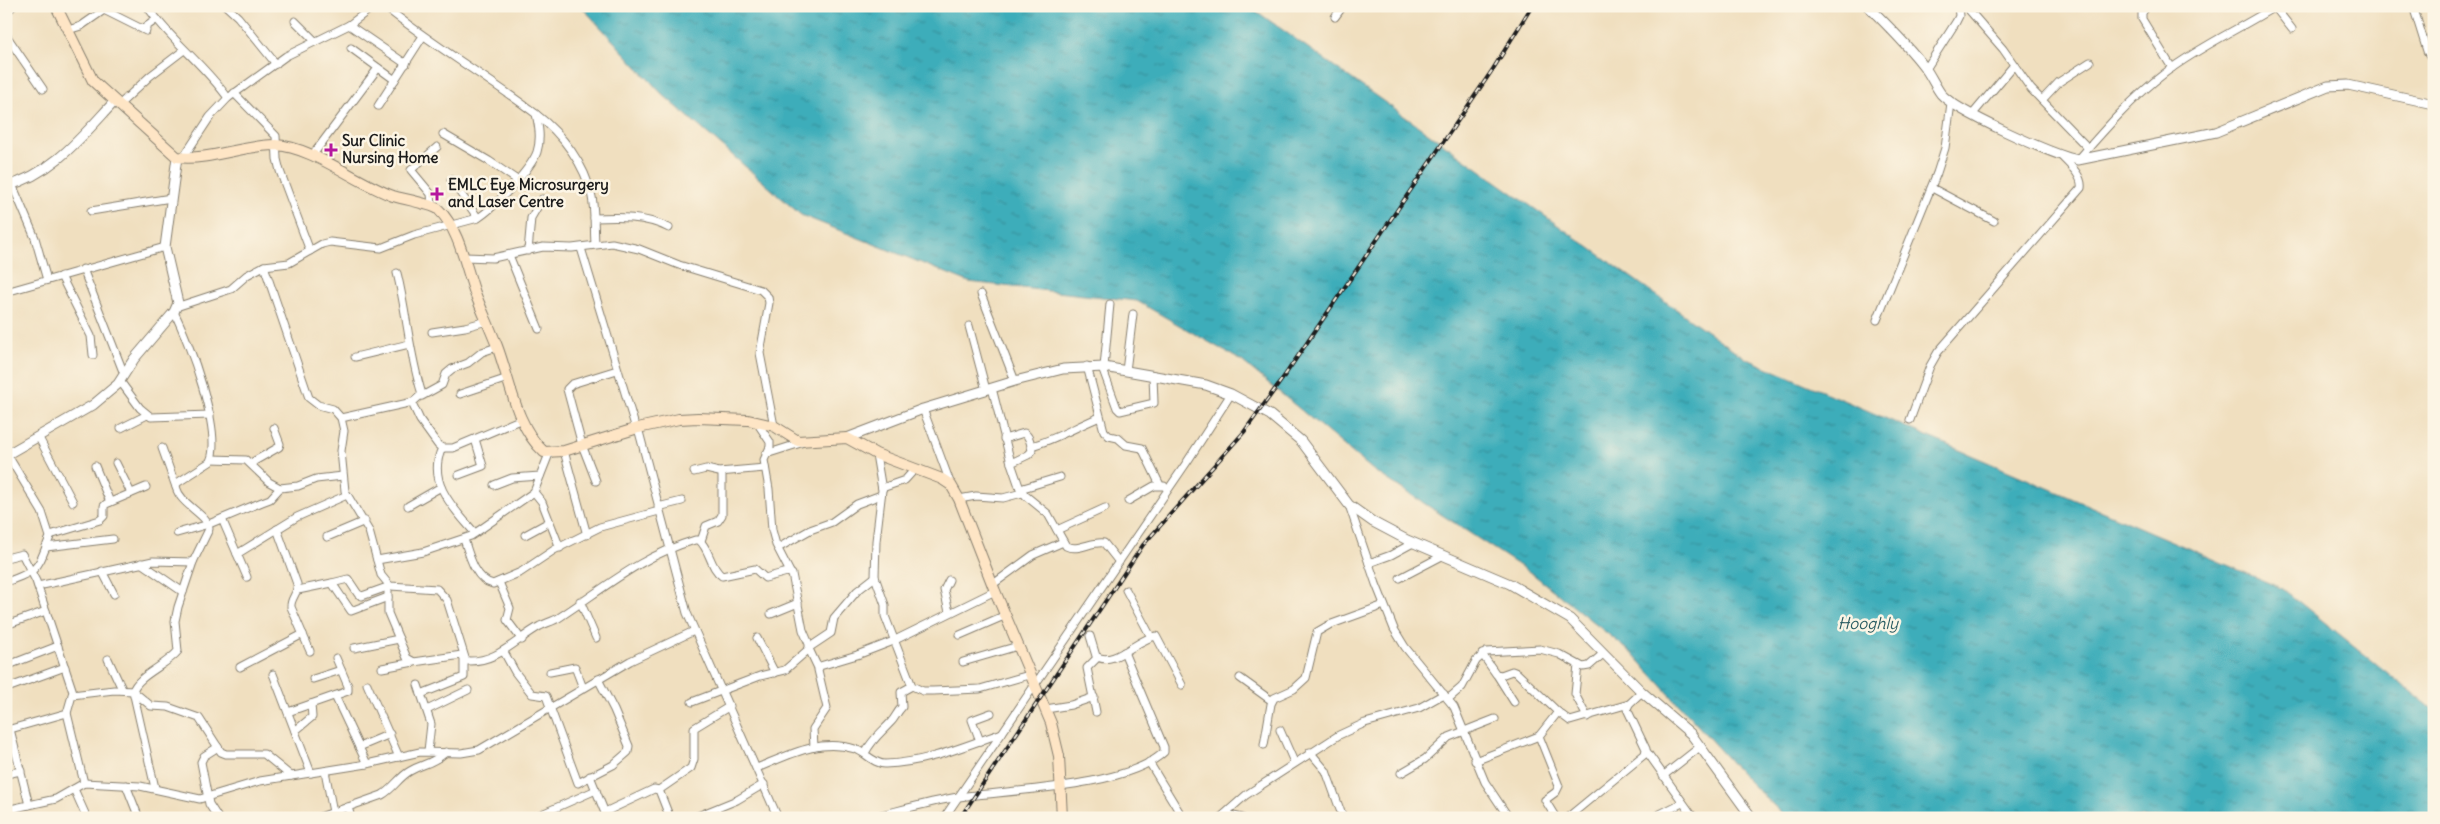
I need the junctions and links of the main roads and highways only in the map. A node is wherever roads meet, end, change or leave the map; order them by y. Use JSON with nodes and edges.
{"nodes":[{"id":1,"x":56,"y":6,"type":"edge"},
{"id":2,"x":1062,"y":818,"type":"edge"}],
"edges":[{"from":1,"to":2,"type":"main road"}]}
